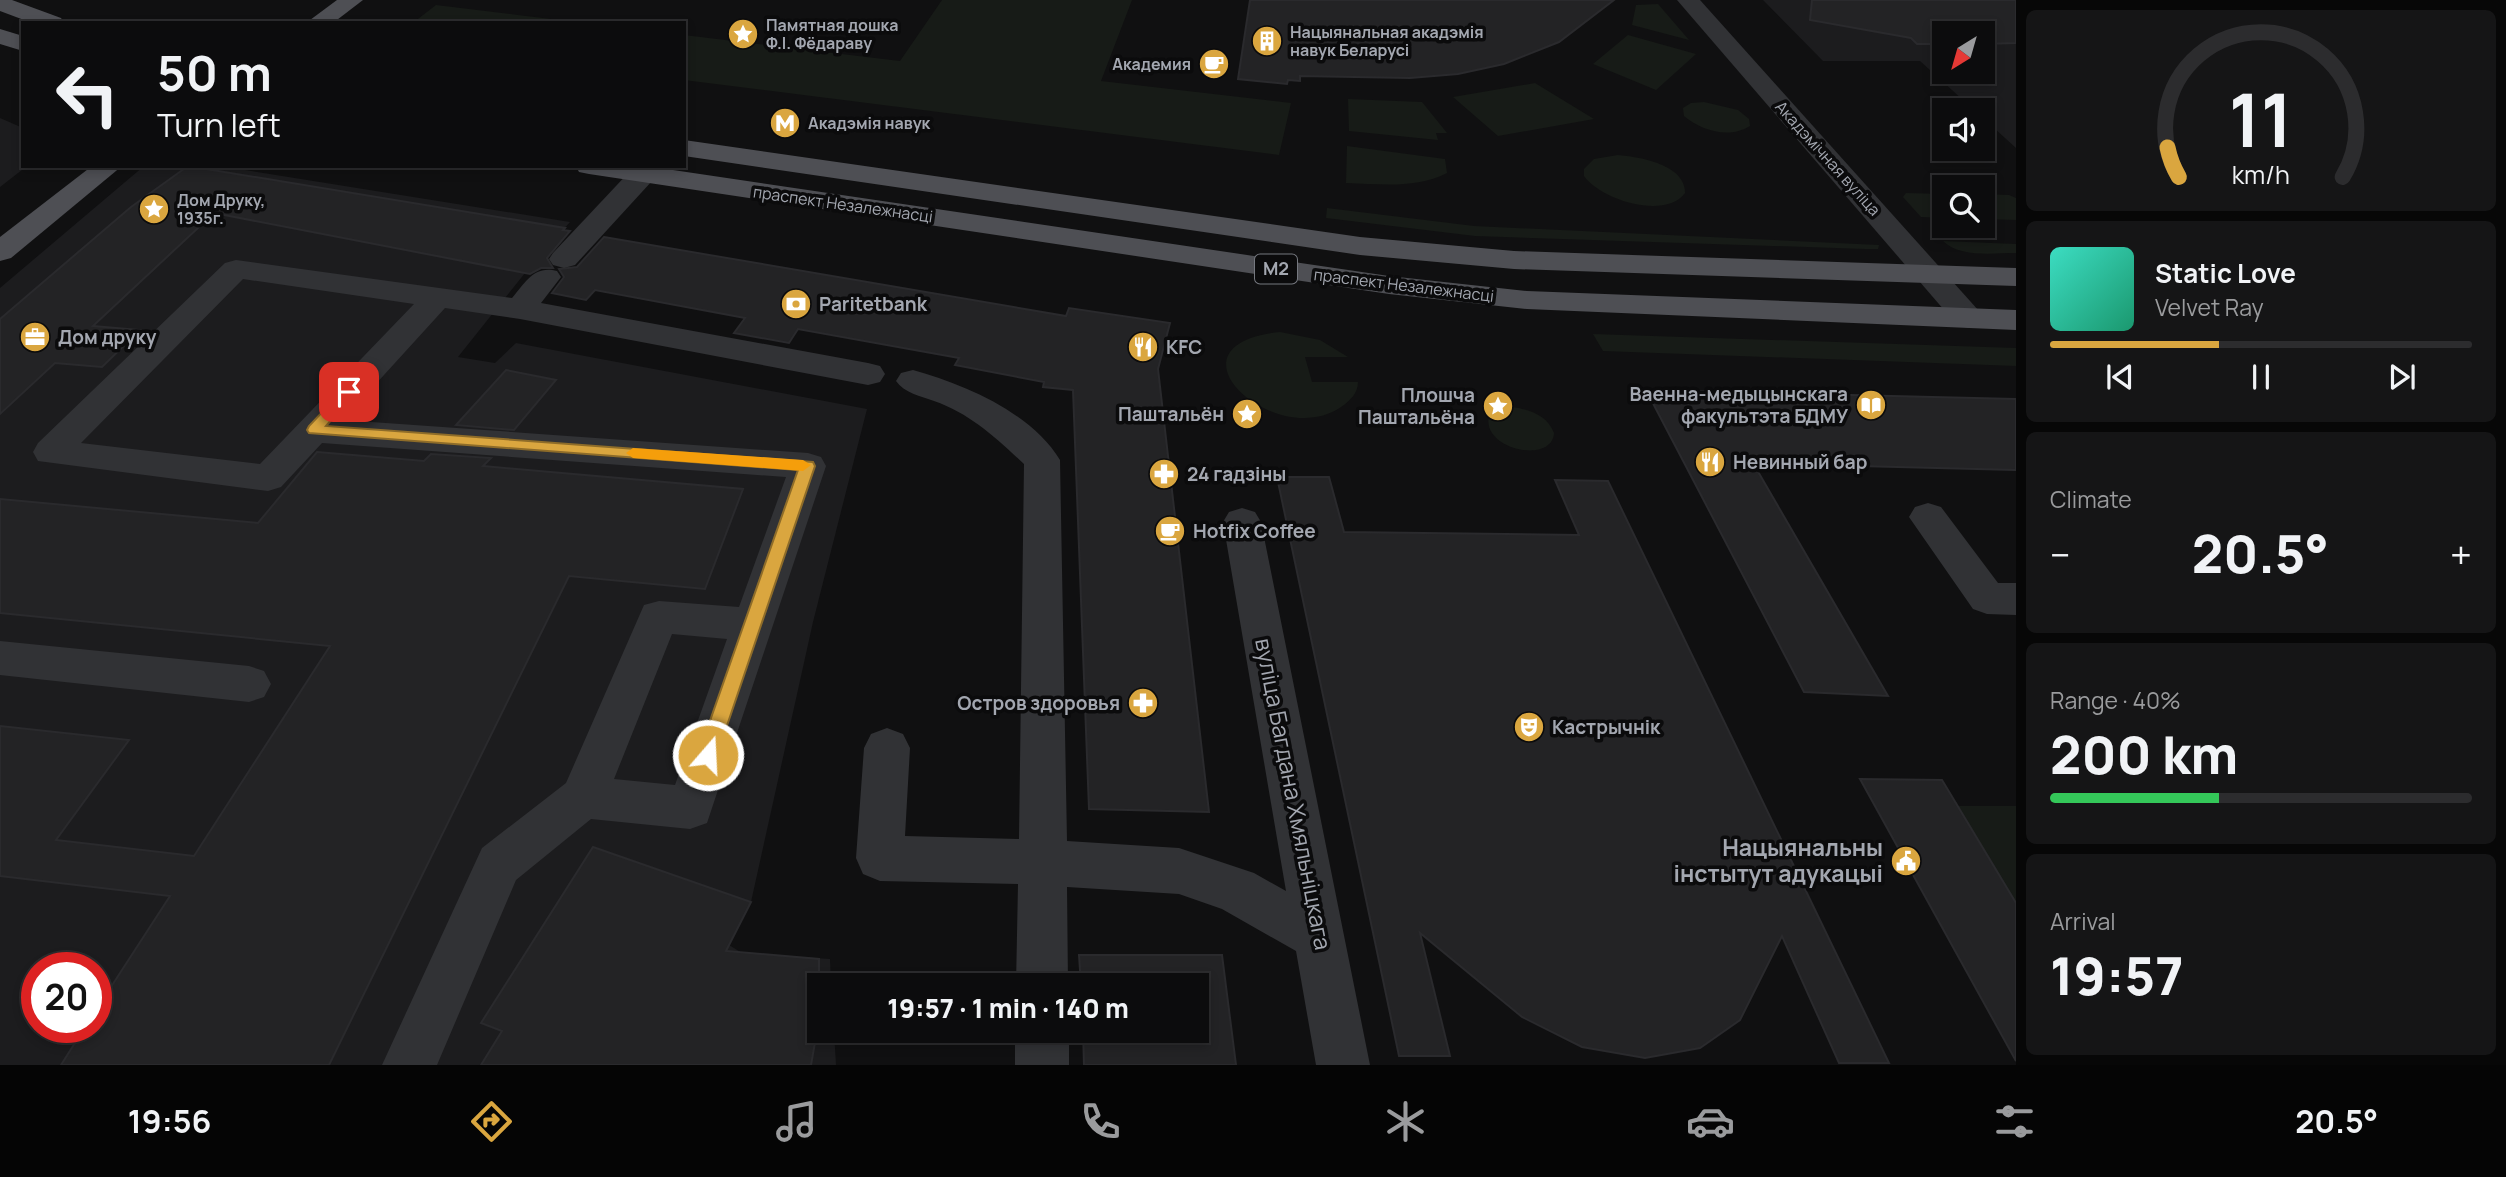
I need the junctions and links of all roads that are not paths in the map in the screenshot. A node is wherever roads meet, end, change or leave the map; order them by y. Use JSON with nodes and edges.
{"nodes":[{"id":1,"x":352,"y":0,"type":"edge"},
{"id":2,"x":1688,"y":0,"type":"edge"},
{"id":3,"x":0,"y":3,"type":"edge"},
{"id":4,"x":47,"y":21,"type":"edge"},
{"id":5,"x":320,"y":21,"type":"edge"},
{"id":6,"x":0,"y":36,"type":"edge"},
{"id":7,"x":21,"y":43,"type":"edge"},
{"id":8,"x":686,"y":148,"type":"edge"},
{"id":9,"x":105,"y":168,"type":"edge"},
{"id":10,"x":601,"y":168,"type":"edge"},
{"id":11,"x":642,"y":175,"type":"junction"},
{"id":12,"x":0,"y":252,"type":"edge"},
{"id":13,"x":1930,"y":274,"type":"junction"},
{"id":14,"x":2016,"y":277,"type":"edge"},
{"id":15,"x":438,"y":297,"type":"junction"},
{"id":16,"x":520,"y":309,"type":"junction"},
{"id":17,"x":1968,"y":318,"type":"junction"},
{"id":18,"x":2016,"y":320,"type":"edge"},
{"id":19,"x":868,"y":374,"type":"dead end"},
{"id":20,"x":913,"y":381,"type":"dead end"},
{"id":21,"x":314,"y":430,"type":"junction"},
{"id":22,"x":1928,"y":517,"type":"dead end"},
{"id":23,"x":1242,"y":522,"type":"dead end"},
{"id":24,"x":2016,"y":599,"type":"edge"},
{"id":25,"x":753,"y":625,"type":"junction"},
{"id":26,"x":0,"y":658,"type":"edge"},
{"id":27,"x":249,"y":684,"type":"dead end"},
{"id":28,"x":887,"y":748,"type":"dead end"},
{"id":29,"x":583,"y":797,"type":"junction"},
{"id":30,"x":1041,"y":862,"type":"junction"},
{"id":31,"x":1320,"y":937,"type":"junction"},
{"id":32,"x":1042,"y":973,"type":"edge"},
{"id":33,"x":1042,"y":1043,"type":"edge"},
{"id":34,"x":409,"y":1065,"type":"edge"},
{"id":35,"x":1042,"y":1065,"type":"edge"},
{"id":36,"x":1343,"y":1065,"type":"edge"}],
"edges":[{"from":1,"to":5,"type":"main road"},
{"from":2,"to":13,"type":"street","name":"Акадэмічная вуліца"},
{"from":3,"to":4,"type":"main road"},
{"from":6,"to":7,"type":"main road"},
{"from":8,"to":13,"type":"main road","name":"праспект Незалежнасці","number":"М2"},
{"from":9,"to":12,"type":"main road"},
{"from":10,"to":11,"type":"main road","name":"праспект Незалежнасці","number":"М2"},
{"from":11,"to":16,"type":"street"},
{"from":11,"to":17,"type":"main road","name":"праспект Незалежнасці","number":"М2"},
{"from":13,"to":14,"type":"main road","name":"праспект Незалежнасці","number":"М2"},
{"from":13,"to":17,"type":"street","name":"Акадэмічная вуліца"},
{"from":15,"to":16,"type":"street"},
{"from":15,"to":21,"type":"street"},
{"from":15,"to":21,"type":"street"},
{"from":16,"to":19,"type":"street"},
{"from":17,"to":18,"type":"main road","name":"праспект Незалежнасці","number":"М2"},
{"from":20,"to":30,"type":"street"},
{"from":21,"to":25,"type":"street"},
{"from":22,"to":24,"type":"street"},
{"from":23,"to":31,"type":"street","name":"вуліца Багдана Хмяльніцкага"},
{"from":25,"to":29,"type":"street"},
{"from":25,"to":29,"type":"street"},
{"from":26,"to":27,"type":"street"},
{"from":28,"to":30,"type":"street"},
{"from":29,"to":34,"type":"street"},
{"from":30,"to":31,"type":"street"},
{"from":30,"to":32,"type":"street"},
{"from":31,"to":36,"type":"street","name":"вуліца Багдана Хмяльніцкага"},
{"from":33,"to":35,"type":"street"}]}
